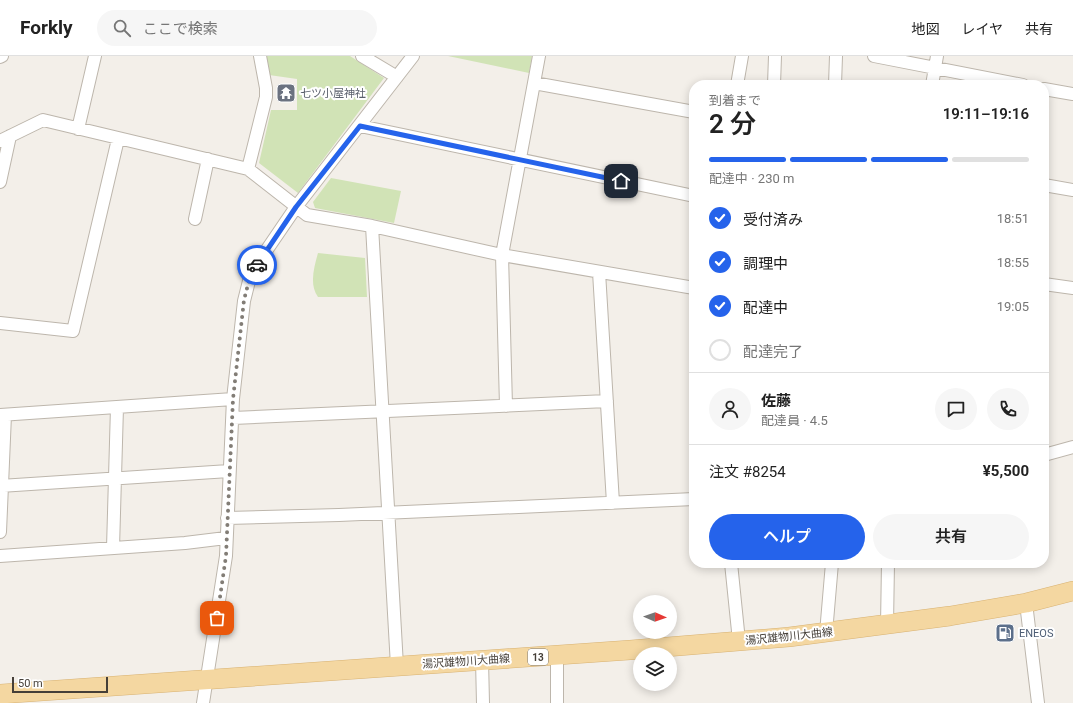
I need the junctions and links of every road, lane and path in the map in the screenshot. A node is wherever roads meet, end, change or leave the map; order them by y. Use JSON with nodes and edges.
{"nodes":[{"id":1,"x":95,"y":56,"type":"edge"},
{"id":2,"x":260,"y":56,"type":"edge"},
{"id":3,"x":362,"y":56,"type":"edge"},
{"id":4,"x":413,"y":56,"type":"edge"},
{"id":5,"x":539,"y":56,"type":"edge"},
{"id":6,"x":742,"y":56,"type":"edge"},
{"id":7,"x":775,"y":56,"type":"edge"},
{"id":8,"x":836,"y":56,"type":"edge"},
{"id":9,"x":874,"y":56,"type":"edge"},
{"id":10,"x":936,"y":62,"type":"edge"},
{"id":11,"x":397,"y":77,"type":"junction"},
{"id":12,"x":738,"y":80,"type":"edge"},
{"id":13,"x":774,"y":80,"type":"edge"},
{"id":14,"x":835,"y":80,"type":"edge"},
{"id":15,"x":933,"y":80,"type":"edge"},
{"id":16,"x":1001,"y":80,"type":"edge"},
{"id":17,"x":534,"y":83,"type":"junction"},
{"id":18,"x":1049,"y":90,"type":"edge"},
{"id":19,"x":1073,"y":94,"type":"edge"},
{"id":20,"x":689,"y":111,"type":"edge"},
{"id":21,"x":360,"y":126,"type":"junction"},
{"id":22,"x":78,"y":129,"type":"junction"},
{"id":23,"x":5,"y":139,"type":"edge"},
{"id":24,"x":118,"y":139,"type":"junction"},
{"id":25,"x":208,"y":160,"type":"junction"},
{"id":26,"x":519,"y":161,"type":"junction"},
{"id":27,"x":248,"y":169,"type":"junction"},
{"id":28,"x":0,"y":182,"type":"edge"},
{"id":29,"x":1049,"y":186,"type":"edge"},
{"id":30,"x":1073,"y":190,"type":"edge"},
{"id":31,"x":689,"y":195,"type":"edge"},
{"id":32,"x":296,"y":207,"type":"junction"},
{"id":33,"x":195,"y":219,"type":"dead end"},
{"id":34,"x":372,"y":226,"type":"junction"},
{"id":35,"x":502,"y":255,"type":"junction"},
{"id":36,"x":599,"y":272,"type":"junction"},
{"id":37,"x":1049,"y":285,"type":"edge"},
{"id":38,"x":689,"y":287,"type":"edge"},
{"id":39,"x":1073,"y":288,"type":"edge"},
{"id":40,"x":0,"y":323,"type":"edge"},
{"id":41,"x":233,"y":399,"type":"junction"},
{"id":42,"x":607,"y":401,"type":"junction"},
{"id":43,"x":506,"y":406,"type":"junction"},
{"id":44,"x":117,"y":407,"type":"junction"},
{"id":45,"x":383,"y":411,"type":"junction"},
{"id":46,"x":2,"y":415,"type":"edge"},
{"id":47,"x":233,"y":418,"type":"junction"},
{"id":48,"x":1073,"y":447,"type":"edge"},
{"id":49,"x":1049,"y":453,"type":"edge"},
{"id":50,"x":229,"y":471,"type":"junction"},
{"id":51,"x":115,"y":479,"type":"junction"},
{"id":52,"x":0,"y":486,"type":"edge"},
{"id":53,"x":689,"y":499,"type":"edge"},
{"id":54,"x":613,"y":503,"type":"junction"},
{"id":55,"x":388,"y":513,"type":"junction"},
{"id":56,"x":228,"y":518,"type":"junction"},
{"id":57,"x":0,"y":532,"type":"edge"},
{"id":58,"x":226,"y":538,"type":"junction"},
{"id":59,"x":113,"y":548,"type":"junction"},
{"id":60,"x":0,"y":556,"type":"edge"},
{"id":61,"x":732,"y":568,"type":"edge"},
{"id":62,"x":832,"y":568,"type":"edge"},
{"id":63,"x":888,"y":568,"type":"edge"},
{"id":64,"x":1073,"y":591,"type":"edge"},
{"id":65,"x":1026,"y":602,"type":"junction"},
{"id":66,"x":887,"y":625,"type":"junction"},
{"id":67,"x":826,"y":633,"type":"junction"},
{"id":68,"x":739,"y":641,"type":"junction"},
{"id":69,"x":557,"y":656,"type":"junction"},
{"id":70,"x":482,"y":660,"type":"junction"},
{"id":71,"x":397,"y":666,"type":"junction"},
{"id":72,"x":207,"y":680,"type":"junction"},
{"id":73,"x":0,"y":694,"type":"edge"},
{"id":74,"x":203,"y":703,"type":"edge"},
{"id":75,"x":483,"y":703,"type":"edge"},
{"id":76,"x":557,"y":703,"type":"edge"},
{"id":77,"x":1038,"y":703,"type":"edge"}],
"edges":[{"from":1,"to":22,"type":"street"},
{"from":2,"to":27,"type":"street"},
{"from":3,"to":11,"type":"street"},
{"from":4,"to":11,"type":"street"},
{"from":5,"to":17,"type":"street"},
{"from":6,"to":12,"type":"street"},
{"from":7,"to":13,"type":"street"},
{"from":8,"to":14,"type":"street"},
{"from":9,"to":10,"type":"street"},
{"from":10,"to":15,"type":"street"},
{"from":10,"to":16,"type":"street"},
{"from":11,"to":21,"type":"street"},
{"from":17,"to":20,"type":"street"},
{"from":17,"to":26,"type":"street"},
{"from":18,"to":19,"type":"street"},
{"from":21,"to":26,"type":"street"},
{"from":21,"to":32,"type":"street"},
{"from":22,"to":23,"type":"street"},
{"from":22,"to":24,"type":"street"},
{"from":23,"to":28,"type":"street"},
{"from":24,"to":25,"type":"street"},
{"from":24,"to":40,"type":"street"},
{"from":25,"to":27,"type":"street"},
{"from":25,"to":33,"type":"street"},
{"from":26,"to":31,"type":"street"},
{"from":26,"to":35,"type":"street"},
{"from":27,"to":32,"type":"street"},
{"from":29,"to":30,"type":"street"},
{"from":32,"to":34,"type":"street"},
{"from":32,"to":41,"type":"street"},
{"from":34,"to":35,"type":"street"},
{"from":34,"to":45,"type":"street"},
{"from":35,"to":36,"type":"street"},
{"from":35,"to":43,"type":"street"},
{"from":36,"to":38,"type":"street"},
{"from":36,"to":42,"type":"street"},
{"from":37,"to":39,"type":"street"},
{"from":41,"to":44,"type":"street"},
{"from":41,"to":47,"type":"street"},
{"from":42,"to":43,"type":"street"},
{"from":42,"to":54,"type":"street"},
{"from":43,"to":45,"type":"street"},
{"from":44,"to":46,"type":"street"},
{"from":44,"to":51,"type":"street"},
{"from":45,"to":47,"type":"street"},
{"from":45,"to":55,"type":"street"},
{"from":46,"to":52,"type":"street"},
{"from":47,"to":50,"type":"street"},
{"from":48,"to":49,"type":"street"},
{"from":50,"to":51,"type":"street"},
{"from":50,"to":56,"type":"street"},
{"from":51,"to":52,"type":"street"},
{"from":51,"to":59,"type":"street"},
{"from":52,"to":57,"type":"street"},
{"from":53,"to":54,"type":"street"},
{"from":54,"to":55,"type":"street"},
{"from":55,"to":56,"type":"street"},
{"from":55,"to":71,"type":"street"},
{"from":56,"to":58,"type":"street"},
{"from":58,"to":59,"type":"street"},
{"from":58,"to":72,"type":"street"},
{"from":59,"to":60,"type":"street"},
{"from":61,"to":68,"type":"street"},
{"from":62,"to":67,"type":"street"},
{"from":63,"to":66,"type":"street"},
{"from":64,"to":65,"type":"main road","name":"湯沢雄物川大曲線","number":"13"},
{"from":65,"to":66,"type":"main road","name":"湯沢雄物川大曲線","number":"13"},
{"from":65,"to":77,"type":"street"},
{"from":66,"to":67,"type":"main road","name":"湯沢雄物川大曲線","number":"13"},
{"from":67,"to":68,"type":"main road","name":"湯沢雄物川大曲線","number":"13"},
{"from":68,"to":69,"type":"main road","name":"湯沢雄物川大曲線","number":"13"},
{"from":69,"to":70,"type":"main road","name":"湯沢雄物川大曲線","number":"13"},
{"from":69,"to":76,"type":"street"},
{"from":70,"to":71,"type":"main road","name":"湯沢雄物川大曲線","number":"13"},
{"from":70,"to":75,"type":"street"},
{"from":71,"to":72,"type":"main road","name":"湯沢雄物川大曲線","number":"13"},
{"from":72,"to":73,"type":"main road","name":"湯沢雄物川大曲線","number":"13"},
{"from":72,"to":74,"type":"street"}]}
